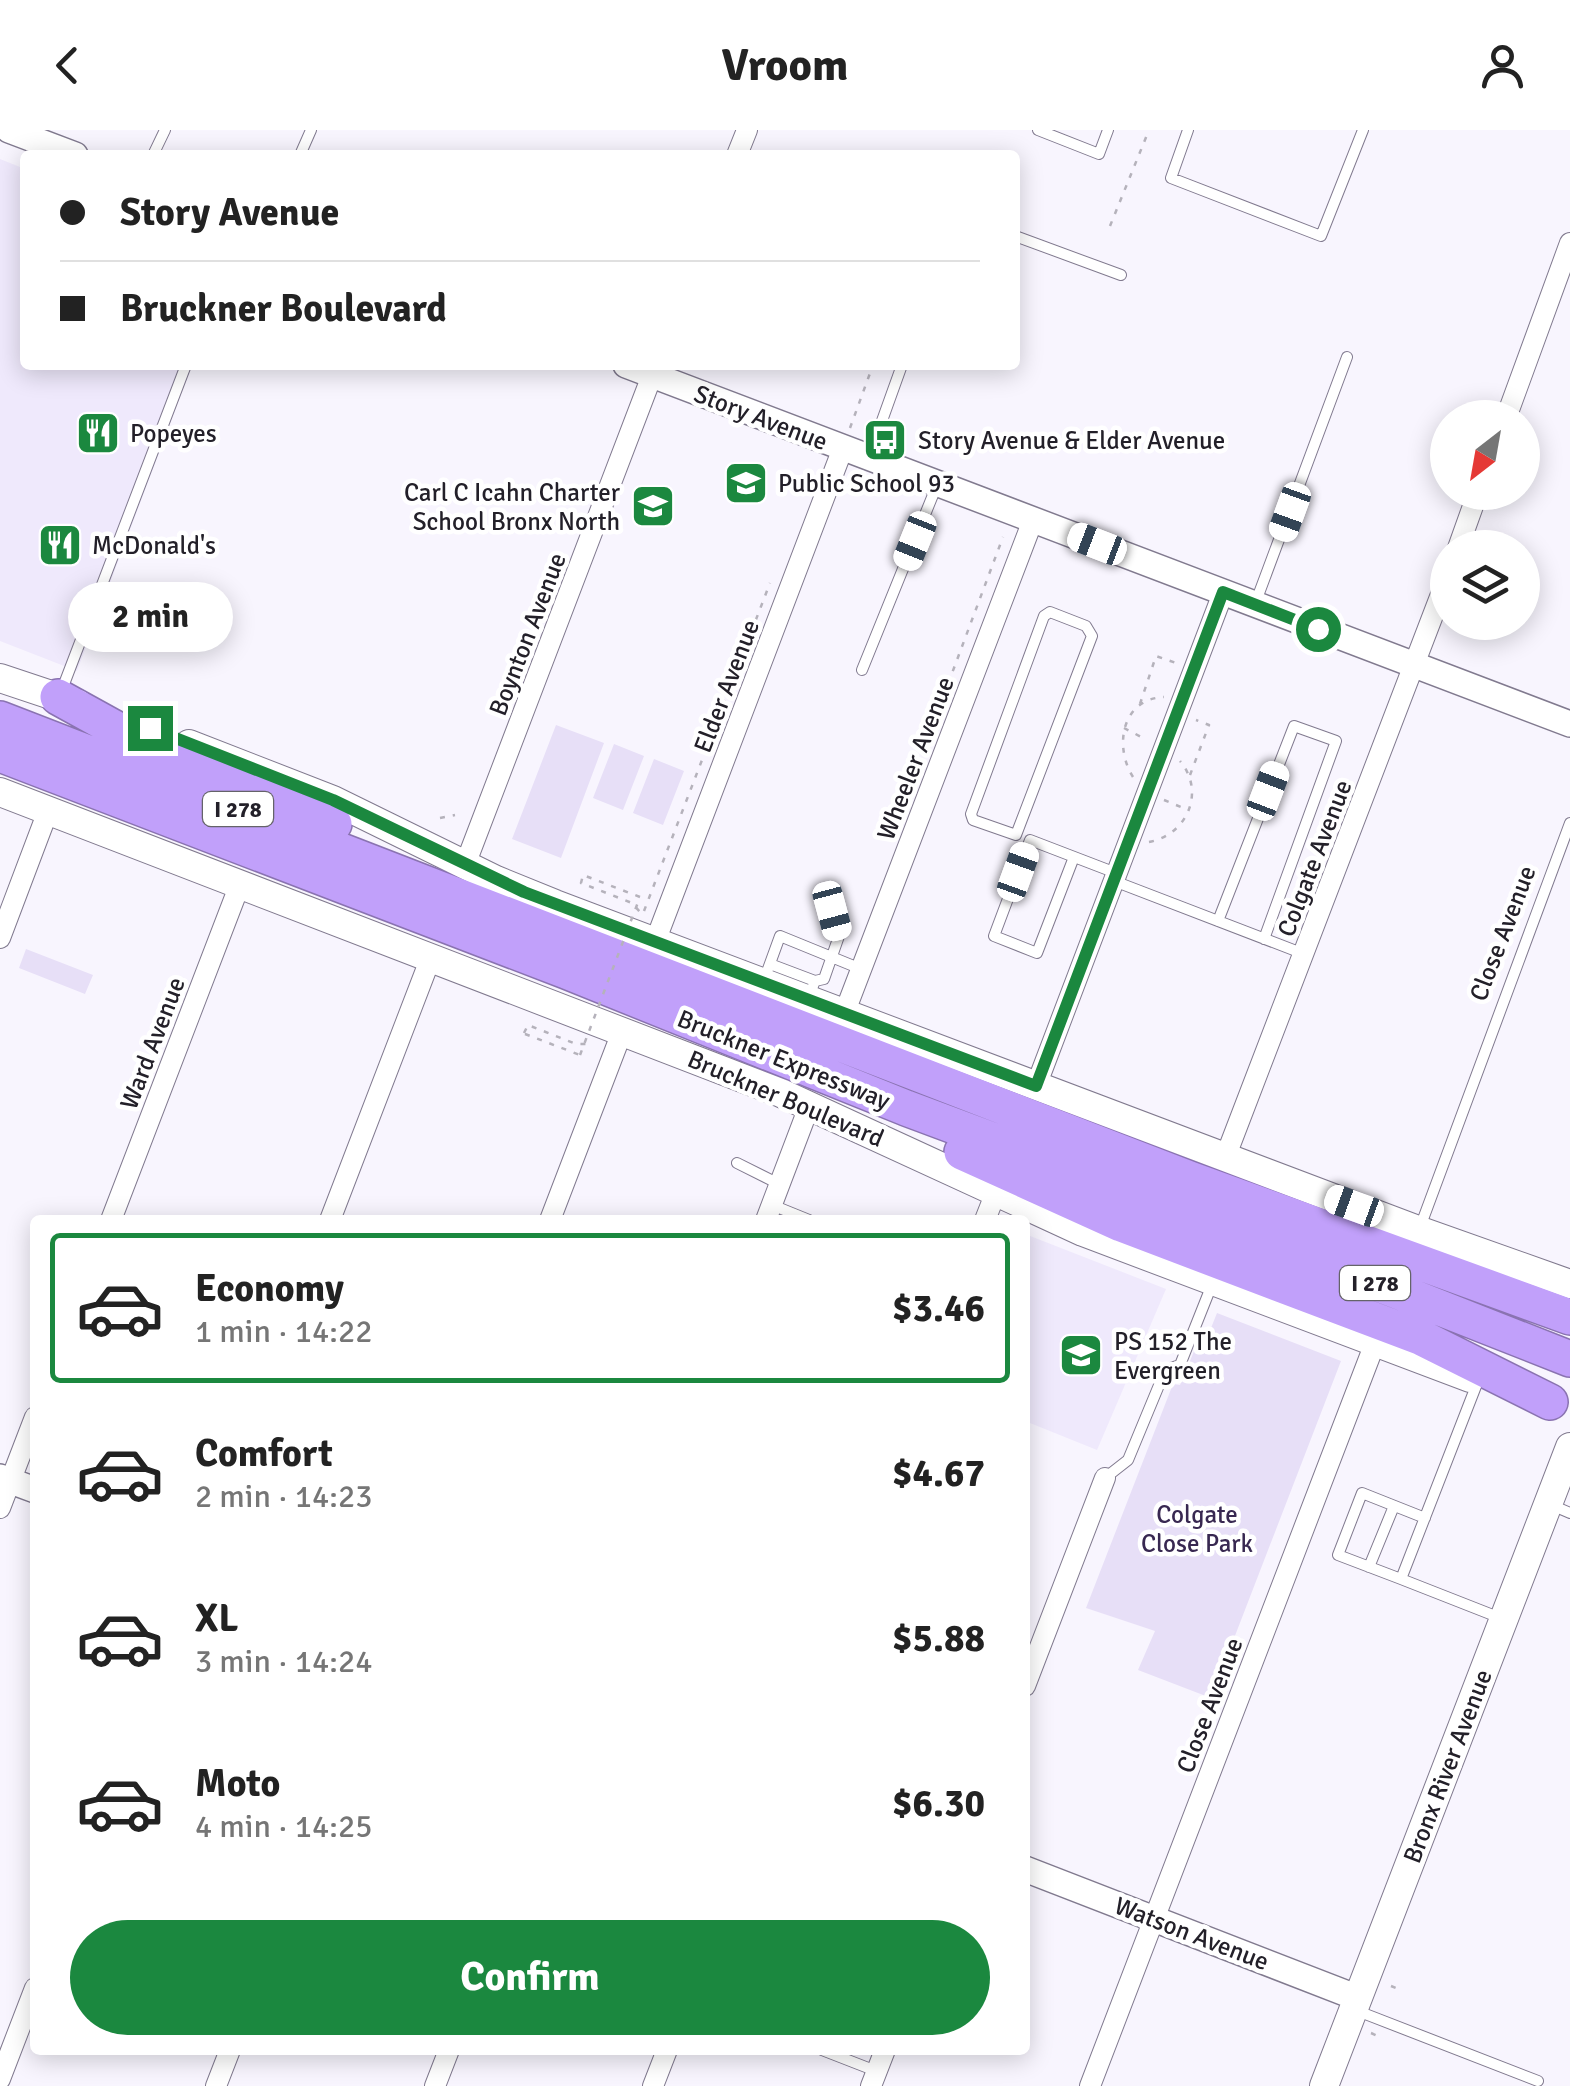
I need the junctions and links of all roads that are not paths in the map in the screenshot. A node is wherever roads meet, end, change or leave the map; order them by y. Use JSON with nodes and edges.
{"nodes":[{"id":1,"x":9,"y":130,"type":"edge"},
{"id":2,"x":1038,"y":130,"type":"edge"},
{"id":3,"x":1108,"y":130,"type":"edge"},
{"id":4,"x":1188,"y":130,"type":"edge"},
{"id":5,"x":1363,"y":130,"type":"edge"},
{"id":6,"x":61,"y":150,"type":"edge"},
{"id":7,"x":1020,"y":238,"type":"edge"},
{"id":8,"x":1570,"y":243,"type":"edge"},
{"id":9,"x":1122,"y":275,"type":"dead end"},
{"id":10,"x":1347,"y":357,"type":"dead end"},
{"id":11,"x":184,"y":370,"type":"edge"},
{"id":12,"x":654,"y":370,"type":"edge"},
{"id":13,"x":900,"y":370,"type":"edge"},
{"id":14,"x":1513,"y":400,"type":"edge"},
{"id":15,"x":843,"y":448,"type":"junction"},
{"id":16,"x":869,"y":458,"type":"junction"},
{"id":17,"x":938,"y":484,"type":"junction"},
{"id":18,"x":1034,"y":520,"type":"junction"},
{"id":19,"x":1223,"y":592,"type":"junction"},
{"id":20,"x":1255,"y":605,"type":"junction"},
{"id":21,"x":1430,"y":624,"type":"edge"},
{"id":22,"x":1414,"y":666,"type":"junction"},
{"id":23,"x":862,"y":670,"type":"dead end"},
{"id":24,"x":0,"y":678,"type":"edge"},
{"id":25,"x":58,"y":698,"type":"junction"},
{"id":26,"x":0,"y":718,"type":"edge"},
{"id":27,"x":1570,"y":724,"type":"edge"},
{"id":28,"x":0,"y":754,"type":"edge"},
{"id":29,"x":0,"y":776,"type":"edge"},
{"id":30,"x":0,"y":792,"type":"edge"},
{"id":31,"x":48,"y":810,"type":"junction"},
{"id":32,"x":1570,"y":823,"type":"edge"},
{"id":33,"x":184,"y":827,"type":"junction"},
{"id":34,"x":1016,"y":835,"type":"junction"},
{"id":35,"x":1030,"y":840,"type":"junction"},
{"id":36,"x":1074,"y":856,"type":"junction"},
{"id":37,"x":465,"y":865,"type":"junction"},
{"id":38,"x":1115,"y":877,"type":"junction"},
{"id":39,"x":240,"y":884,"type":"junction"},
{"id":40,"x":474,"y":903,"type":"junction"},
{"id":41,"x":832,"y":911,"type":"dead end"},
{"id":42,"x":1218,"y":921,"type":"junction"},
{"id":43,"x":0,"y":938,"type":"edge"},
{"id":44,"x":1264,"y":939,"type":"junction"},
{"id":45,"x":655,"y":942,"type":"junction"},
{"id":46,"x":1304,"y":954,"type":"junction"},
{"id":47,"x":431,"y":956,"type":"junction"},
{"id":48,"x":832,"y":958,"type":"junction"},
{"id":49,"x":861,"y":969,"type":"junction"},
{"id":50,"x":777,"y":971,"type":"junction"},
{"id":51,"x":807,"y":982,"type":"junction"},
{"id":52,"x":844,"y":1014,"type":"junction"},
{"id":53,"x":622,"y":1032,"type":"junction"},
{"id":54,"x":1036,"y":1086,"type":"junction"},
{"id":55,"x":810,"y":1104,"type":"junction"},
{"id":56,"x":906,"y":1108,"type":"junction"},
{"id":57,"x":1226,"y":1158,"type":"junction"},
{"id":58,"x":737,"y":1164,"type":"dead end"},
{"id":59,"x":780,"y":1184,"type":"junction"},
{"id":60,"x":996,"y":1192,"type":"junction"},
{"id":61,"x":1184,"y":1195,"type":"junction"},
{"id":62,"x":769,"y":1213,"type":"edge"},
{"id":63,"x":112,"y":1215,"type":"edge"},
{"id":64,"x":332,"y":1215,"type":"edge"},
{"id":65,"x":552,"y":1215,"type":"edge"},
{"id":66,"x":988,"y":1215,"type":"edge"},
{"id":67,"x":1418,"y":1230,"type":"junction"},
{"id":68,"x":1213,"y":1282,"type":"junction"},
{"id":69,"x":1570,"y":1284,"type":"edge"},
{"id":70,"x":1559,"y":1312,"type":"edge"},
{"id":71,"x":1375,"y":1343,"type":"junction"},
{"id":72,"x":1570,"y":1359,"type":"edge"},
{"id":73,"x":1478,"y":1380,"type":"junction"},
{"id":74,"x":1560,"y":1406,"type":"edge"},
{"id":75,"x":30,"y":1427,"type":"edge"},
{"id":76,"x":1569,"y":1451,"type":"edge"},
{"id":77,"x":1105,"y":1478,"type":"joint"},
{"id":78,"x":5,"y":1479,"type":"edge"},
{"id":79,"x":30,"y":1488,"type":"edge"},
{"id":80,"x":1561,"y":1498,"type":"edge"},
{"id":81,"x":1394,"y":1506,"type":"junction"},
{"id":82,"x":0,"y":1508,"type":"edge"},
{"id":83,"x":1425,"y":1518,"type":"junction"},
{"id":84,"x":1369,"y":1566,"type":"junction"},
{"id":85,"x":1401,"y":1579,"type":"junction"},
{"id":86,"x":1504,"y":1619,"type":"junction"},
{"id":87,"x":1030,"y":1673,"type":"edge"},
{"id":88,"x":1030,"y":1872,"type":"edge"},
{"id":89,"x":1154,"y":1919,"type":"junction"},
{"id":90,"x":30,"y":2001,"type":"edge"},
{"id":91,"x":1361,"y":2013,"type":"junction"},
{"id":92,"x":228,"y":2055,"type":"edge"},
{"id":93,"x":446,"y":2055,"type":"edge"},
{"id":94,"x":665,"y":2055,"type":"edge"},
{"id":95,"x":851,"y":2055,"type":"edge"},
{"id":96,"x":874,"y":2078,"type":"edge"},
{"id":97,"x":0,"y":2079,"type":"edge"},
{"id":98,"x":1538,"y":2082,"type":"dead end"},
{"id":99,"x":216,"y":2086,"type":"edge"},
{"id":100,"x":435,"y":2086,"type":"edge"},
{"id":101,"x":653,"y":2086,"type":"edge"},
{"id":102,"x":1090,"y":2086,"type":"edge"},
{"id":103,"x":1324,"y":2086,"type":"edge"}],
"edges":[{"from":1,"to":6,"type":"street"},
{"from":2,"to":3,"type":"lane"},
{"from":4,"to":5,"type":"lane"},
{"from":7,"to":9,"type":"lane"},
{"from":8,"to":14,"type":"street"},
{"from":10,"to":20,"type":"lane"},
{"from":11,"to":25,"type":"lane"},
{"from":12,"to":15,"type":"street","name":"Story Avenue"},
{"from":12,"to":37,"type":"street","name":"Boynton Avenue"},
{"from":13,"to":16,"type":"lane"},
{"from":15,"to":16,"type":"street","name":"Story Avenue"},
{"from":15,"to":45,"type":"street","name":"Elder Avenue"},
{"from":16,"to":17,"type":"street","name":"Story Avenue"},
{"from":17,"to":18,"type":"street","name":"Story Avenue"},
{"from":17,"to":23,"type":"lane"},
{"from":18,"to":19,"type":"street","name":"Story Avenue"},
{"from":18,"to":49,"type":"street","name":"Wheeler Avenue"},
{"from":19,"to":20,"type":"street","name":"Story Avenue"},
{"from":19,"to":38,"type":"street"},
{"from":20,"to":22,"type":"street","name":"Story Avenue"},
{"from":21,"to":22,"type":"street","name":"Colgate Avenue"},
{"from":22,"to":27,"type":"street","name":"Story Avenue"},
{"from":22,"to":46,"type":"street","name":"Colgate Avenue"},
{"from":24,"to":25,"type":"main road"},
{"from":25,"to":37,"type":"main road"},
{"from":25,"to":40,"type":"highway"},
{"from":26,"to":40,"type":"highway","name":"Bruckner Expressway","number":"I 278"},
{"from":28,"to":33,"type":"highway","name":"Bruckner Expressway","number":"I 278"},
{"from":29,"to":33,"type":"highway"},
{"from":30,"to":31,"type":"main road","name":"Bruckner Boulevard"},
{"from":31,"to":39,"type":"main road","name":"Bruckner Boulevard"},
{"from":31,"to":43,"type":"street"},
{"from":32,"to":67,"type":"lane","name":"Close Avenue"},
{"from":33,"to":56,"type":"highway","name":"Bruckner Expressway","number":"I 278"},
{"from":34,"to":34,"type":"lane"},
{"from":34,"to":35,"type":"lane"},
{"from":35,"to":36,"type":"lane"},
{"from":35,"to":36,"type":"lane"},
{"from":36,"to":38,"type":"lane"},
{"from":37,"to":45,"type":"main road"},
{"from":38,"to":42,"type":"lane"},
{"from":38,"to":54,"type":"street"},
{"from":39,"to":47,"type":"main road","name":"Bruckner Boulevard"},
{"from":39,"to":63,"type":"street","name":"Ward Avenue"},
{"from":40,"to":61,"type":"highway","name":"Bruckner Expressway","number":"I 278"},
{"from":41,"to":48,"type":"lane"},
{"from":42,"to":44,"type":"lane"},
{"from":42,"to":44,"type":"lane"},
{"from":44,"to":46,"type":"lane"},
{"from":45,"to":50,"type":"main road"},
{"from":46,"to":57,"type":"street","name":"Colgate Avenue"},
{"from":47,"to":53,"type":"main road","name":"Bruckner Boulevard"},
{"from":47,"to":64,"type":"street"},
{"from":48,"to":49,"type":"lane"},
{"from":48,"to":50,"type":"lane"},
{"from":48,"to":51,"type":"lane"},
{"from":49,"to":52,"type":"street","name":"Wheeler Avenue"},
{"from":50,"to":51,"type":"main road"},
{"from":51,"to":52,"type":"main road"},
{"from":52,"to":54,"type":"main road"},
{"from":53,"to":55,"type":"main road","name":"Bruckner Boulevard"},
{"from":53,"to":65,"type":"street"},
{"from":54,"to":57,"type":"main road"},
{"from":55,"to":59,"type":"street"},
{"from":55,"to":60,"type":"main road","name":"Bruckner Boulevard"},
{"from":56,"to":61,"type":"highway","name":"Bruckner Expressway","number":"I 278"},
{"from":56,"to":74,"type":"highway"},
{"from":57,"to":67,"type":"main road"},
{"from":58,"to":59,"type":"lane"},
{"from":59,"to":62,"type":"street"},
{"from":60,"to":66,"type":"street"},
{"from":60,"to":68,"type":"main road","name":"Bruckner Boulevard"},
{"from":61,"to":70,"type":"highway","name":"Bruckner Expressway","number":"I 278"},
{"from":61,"to":72,"type":"highway","name":"Bruckner Expressway","number":"I 278"},
{"from":67,"to":69,"type":"main road"},
{"from":68,"to":71,"type":"main road","name":"Bruckner Boulevard"},
{"from":68,"to":77,"type":"lane"},
{"from":71,"to":73,"type":"main road","name":"Bruckner Boulevard"},
{"from":71,"to":89,"type":"street","name":"Close Avenue"},
{"from":73,"to":74,"type":"main road","name":"Bruckner Boulevard"},
{"from":73,"to":83,"type":"lane"},
{"from":75,"to":78,"type":"street"},
{"from":76,"to":80,"type":"main road","name":"Bronx River Avenue"},
{"from":77,"to":87,"type":"street"},
{"from":78,"to":79,"type":"street"},
{"from":78,"to":82,"type":"street"},
{"from":80,"to":86,"type":"main road","name":"Bronx River Avenue"},
{"from":81,"to":83,"type":"lane"},
{"from":81,"to":84,"type":"lane"},
{"from":81,"to":84,"type":"lane"},
{"from":83,"to":85,"type":"lane"},
{"from":84,"to":85,"type":"lane"},
{"from":85,"to":86,"type":"lane"},
{"from":86,"to":91,"type":"main road","name":"Bronx River Avenue"},
{"from":88,"to":89,"type":"street","name":"Watson Avenue"},
{"from":89,"to":91,"type":"street","name":"Watson Avenue"},
{"from":89,"to":102,"type":"street","name":"Close Avenue"},
{"from":90,"to":97,"type":"street"},
{"from":91,"to":98,"type":"lane"},
{"from":91,"to":103,"type":"main road","name":"Bronx River Avenue"},
{"from":92,"to":99,"type":"street"},
{"from":93,"to":100,"type":"street"},
{"from":94,"to":101,"type":"street"},
{"from":95,"to":96,"type":"lane"}]}
